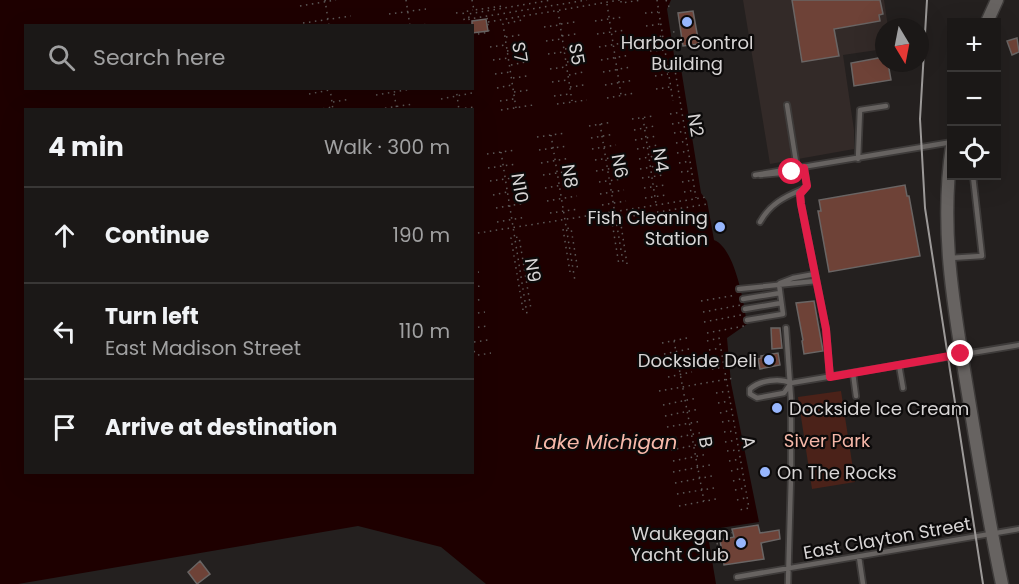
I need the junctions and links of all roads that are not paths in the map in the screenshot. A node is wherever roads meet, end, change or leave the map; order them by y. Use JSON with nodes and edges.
{"nodes":[{"id":1,"x":998,"y":0,"type":"edge"},
{"id":2,"x":989,"y":18,"type":"edge"},
{"id":3,"x":787,"y":105,"type":"dead end"},
{"id":4,"x":886,"y":106,"type":"dead end"},
{"id":5,"x":947,"y":145,"type":"edge"},
{"id":6,"x":858,"y":159,"type":"junction"},
{"id":7,"x":800,"y":168,"type":"junction"},
{"id":8,"x":949,"y":180,"type":"edge"},
{"id":9,"x":973,"y":180,"type":"edge"},
{"id":10,"x":803,"y":189,"type":"junction"},
{"id":11,"x":760,"y":222,"type":"dead end"},
{"id":12,"x":947,"y":258,"type":"junction"},
{"id":13,"x":815,"y":274,"type":"junction"},
{"id":14,"x":816,"y":281,"type":"junction"},
{"id":15,"x":779,"y":284,"type":"junction"},
{"id":16,"x":780,"y":293,"type":"junction"},
{"id":17,"x":744,"y":301,"type":"junction"},
{"id":18,"x":782,"y":303,"type":"junction"},
{"id":19,"x":747,"y":320,"type":"dead end"},
{"id":20,"x":786,"y":328,"type":"dead end"},
{"id":21,"x":1019,"y":345,"type":"edge"},
{"id":22,"x":961,"y":354,"type":"junction"},
{"id":23,"x":899,"y":365,"type":"junction"},
{"id":24,"x":853,"y":373,"type":"junction"},
{"id":25,"x":830,"y":377,"type":"junction"},
{"id":26,"x":791,"y":383,"type":"junction"},
{"id":27,"x":903,"y":388,"type":"dead end"},
{"id":28,"x":856,"y":396,"type":"dead end"},
{"id":29,"x":1019,"y":530,"type":"edge"},
{"id":30,"x":992,"y":534,"type":"junction"},
{"id":31,"x":859,"y":556,"type":"junction"},
{"id":32,"x":787,"y":569,"type":"junction"},
{"id":33,"x":738,"y":577,"type":"dead end"},
{"id":34,"x":788,"y":584,"type":"edge"},
{"id":35,"x":863,"y":584,"type":"edge"},
{"id":36,"x":1002,"y":584,"type":"edge"}],
"edges":[{"from":1,"to":2,"type":"street"},
{"from":3,"to":7,"type":"lane"},
{"from":4,"to":6,"type":"lane"},
{"from":5,"to":6,"type":"lane"},
{"from":6,"to":7,"type":"lane"},
{"from":7,"to":7,"type":"lane"},
{"from":7,"to":10,"type":"lane"},
{"from":8,"to":12,"type":"street"},
{"from":9,"to":12,"type":"lane"},
{"from":10,"to":11,"type":"lane"},
{"from":10,"to":13,"type":"lane"},
{"from":12,"to":22,"type":"street"},
{"from":13,"to":14,"type":"lane"},
{"from":13,"to":15,"type":"lane"},
{"from":14,"to":15,"type":"lane"},
{"from":14,"to":25,"type":"lane"},
{"from":15,"to":16,"type":"lane"},
{"from":15,"to":17,"type":"lane"},
{"from":16,"to":17,"type":"lane"},
{"from":16,"to":18,"type":"lane"},
{"from":17,"to":18,"type":"lane"},
{"from":18,"to":19,"type":"lane"},
{"from":20,"to":26,"type":"lane"},
{"from":21,"to":22,"type":"lane"},
{"from":22,"to":23,"type":"lane"},
{"from":22,"to":30,"type":"street"},
{"from":23,"to":24,"type":"lane"},
{"from":23,"to":27,"type":"lane"},
{"from":24,"to":25,"type":"lane"},
{"from":24,"to":28,"type":"lane"},
{"from":25,"to":26,"type":"lane"},
{"from":26,"to":26,"type":"lane"},
{"from":26,"to":32,"type":"lane"},
{"from":29,"to":30,"type":"lane","name":"East Clayton Street"},
{"from":30,"to":31,"type":"lane","name":"East Clayton Street"},
{"from":30,"to":36,"type":"street"},
{"from":31,"to":32,"type":"lane","name":"East Clayton Street"},
{"from":31,"to":35,"type":"lane"},
{"from":32,"to":33,"type":"lane","name":"East Clayton Street"},
{"from":32,"to":34,"type":"lane"}]}
